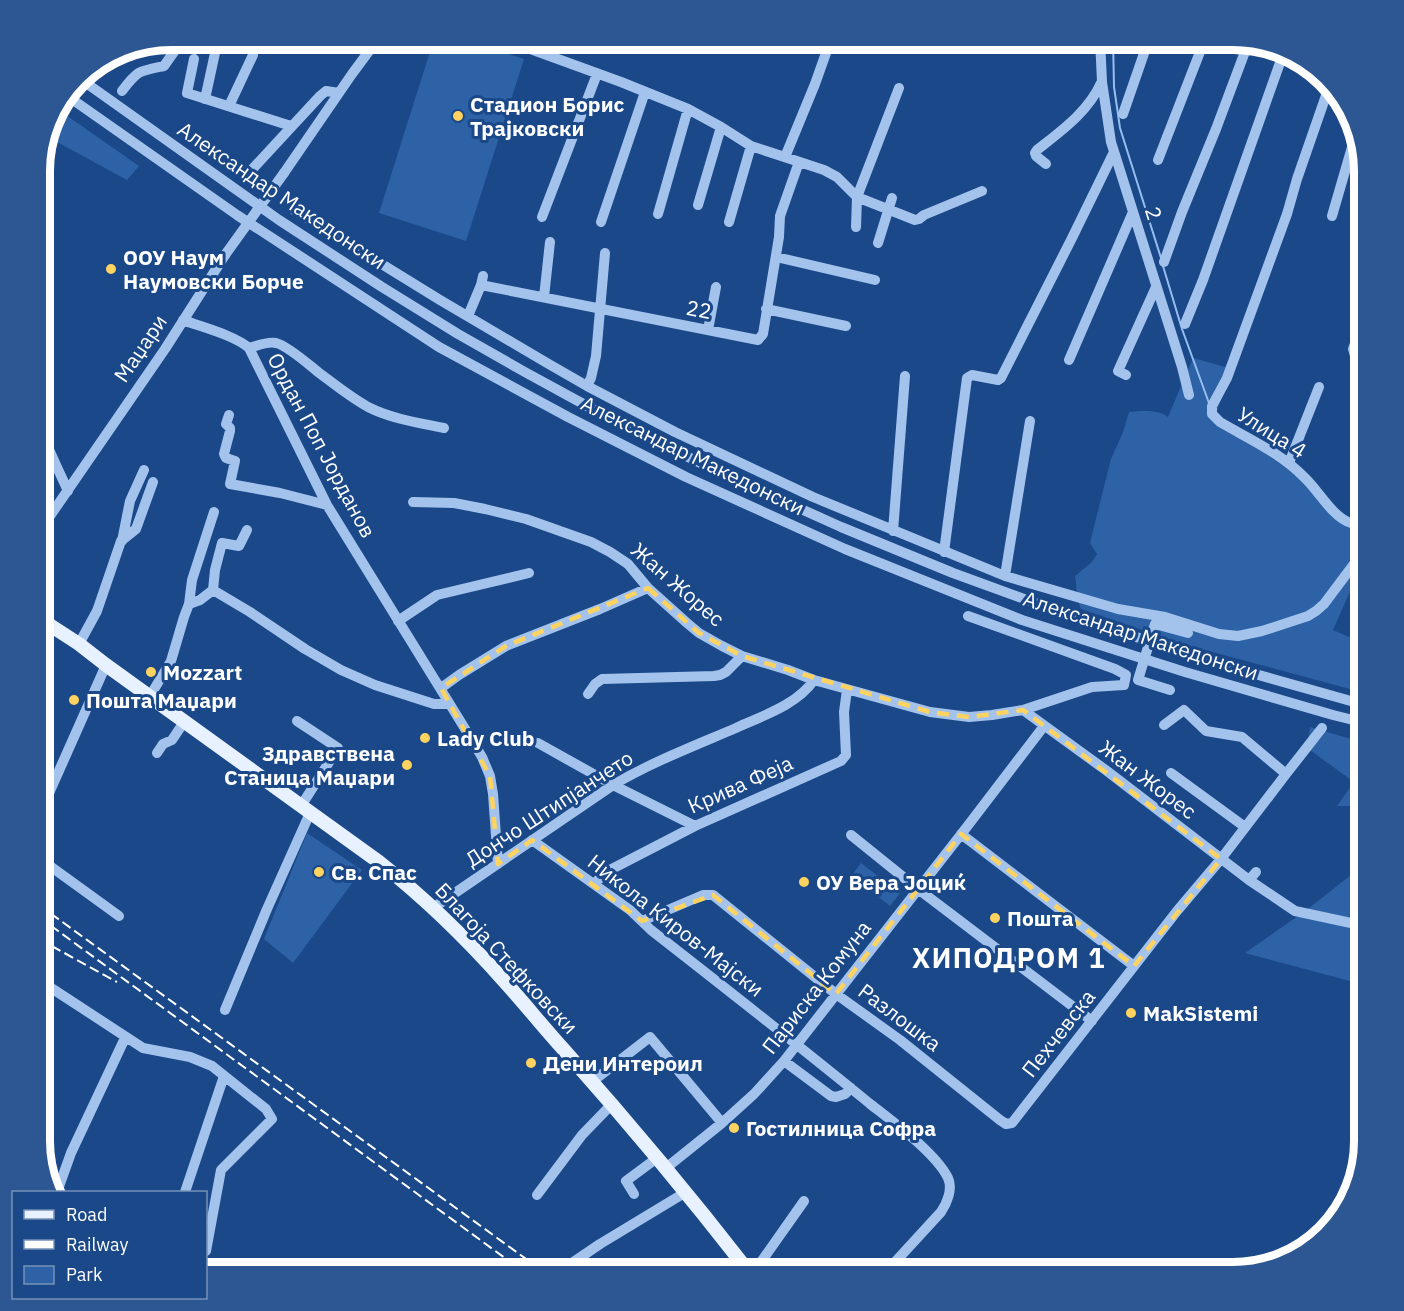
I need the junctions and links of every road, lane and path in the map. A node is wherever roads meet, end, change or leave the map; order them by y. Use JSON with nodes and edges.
{"nodes":[{"id":1,"x":175,"y":50,"type":"edge"},
{"id":2,"x":370,"y":50,"type":"edge"},
{"id":3,"x":533,"y":50,"type":"edge"},
{"id":4,"x":827,"y":50,"type":"edge"},
{"id":5,"x":1100,"y":50,"type":"edge"},
{"id":6,"x":1145,"y":50,"type":"edge"},
{"id":7,"x":1201,"y":50,"type":"edge"},
{"id":8,"x":1245,"y":51,"type":"edge"},
{"id":9,"x":215,"y":53,"type":"dead end"},
{"id":10,"x":253,"y":55,"type":"dead end"},
{"id":11,"x":194,"y":59,"type":"dead end"},
{"id":12,"x":1281,"y":59,"type":"edge"},
{"id":13,"x":597,"y":74,"type":"junction"},
{"id":14,"x":1101,"y":82,"type":"junction"},
{"id":15,"x":87,"y":84,"type":"edge"},
{"id":16,"x":899,"y":88,"type":"dead end"},
{"id":17,"x":122,"y":91,"type":"dead end"},
{"id":18,"x":645,"y":92,"type":"junction"},
{"id":19,"x":339,"y":93,"type":"junction"},
{"id":20,"x":1327,"y":95,"type":"edge"},
{"id":21,"x":205,"y":99,"type":"junction"},
{"id":22,"x":72,"y":100,"type":"edge"},
{"id":23,"x":229,"y":106,"type":"junction"},
{"id":24,"x":688,"y":109,"type":"junction"},
{"id":25,"x":1123,"y":114,"type":"dead end"},
{"id":26,"x":291,"y":126,"type":"junction"},
{"id":27,"x":721,"y":127,"type":"junction"},
{"id":28,"x":751,"y":146,"type":"junction"},
{"id":29,"x":1352,"y":148,"type":"edge"},
{"id":30,"x":1114,"y":152,"type":"junction"},
{"id":31,"x":785,"y":157,"type":"junction"},
{"id":32,"x":1158,"y":160,"type":"dead end"},
{"id":33,"x":799,"y":162,"type":"junction"},
{"id":34,"x":1046,"y":164,"type":"dead end"},
{"id":35,"x":245,"y":177,"type":"dead end"},
{"id":36,"x":982,"y":191,"type":"dead end"},
{"id":37,"x":857,"y":197,"type":"junction"},
{"id":38,"x":892,"y":198,"type":"dead end"},
{"id":39,"x":698,"y":205,"type":"dead end"},
{"id":40,"x":294,"y":210,"type":"dead end"},
{"id":41,"x":888,"y":210,"type":"junction"},
{"id":42,"x":1133,"y":213,"type":"junction"},
{"id":43,"x":658,"y":214,"type":"dead end"},
{"id":44,"x":1332,"y":216,"type":"dead end"},
{"id":45,"x":542,"y":217,"type":"dead end"},
{"id":46,"x":601,"y":222,"type":"dead end"},
{"id":47,"x":729,"y":222,"type":"dead end"},
{"id":48,"x":856,"y":227,"type":"dead end"},
{"id":49,"x":550,"y":242,"type":"dead end"},
{"id":50,"x":878,"y":243,"type":"dead end"},
{"id":51,"x":605,"y":253,"type":"dead end"},
{"id":52,"x":776,"y":257,"type":"junction"},
{"id":53,"x":1164,"y":262,"type":"dead end"},
{"id":54,"x":875,"y":280,"type":"dead end"},
{"id":55,"x":716,"y":287,"type":"dead end"},
{"id":56,"x":1156,"y":287,"type":"junction"},
{"id":57,"x":544,"y":297,"type":"junction"},
{"id":58,"x":766,"y":309,"type":"junction"},
{"id":59,"x":600,"y":310,"type":"junction"},
{"id":60,"x":468,"y":316,"type":"junction"},
{"id":61,"x":183,"y":320,"type":"junction"},
{"id":62,"x":1185,"y":324,"type":"dead end"},
{"id":63,"x":846,"y":326,"type":"dead end"},
{"id":64,"x":708,"y":330,"type":"junction"},
{"id":65,"x":249,"y":348,"type":"junction"},
{"id":66,"x":1069,"y":360,"type":"dead end"},
{"id":67,"x":1126,"y":375,"type":"dead end"},
{"id":68,"x":906,"y":376,"type":"dead end"},
{"id":69,"x":587,"y":386,"type":"junction"},
{"id":70,"x":1319,"y":387,"type":"dead end"},
{"id":71,"x":1189,"y":395,"type":"dead end"},
{"id":72,"x":229,"y":415,"type":"dead end"},
{"id":73,"x":1030,"y":421,"type":"dead end"},
{"id":74,"x":444,"y":428,"type":"dead end"},
{"id":75,"x":50,"y":452,"type":"edge"},
{"id":76,"x":1289,"y":463,"type":"junction"},
{"id":77,"x":144,"y":470,"type":"dead end"},
{"id":78,"x":153,"y":482,"type":"dead end"},
{"id":79,"x":68,"y":491,"type":"junction"},
{"id":80,"x":413,"y":502,"type":"dead end"},
{"id":81,"x":327,"y":505,"type":"junction"},
{"id":82,"x":214,"y":512,"type":"dead end"},
{"id":83,"x":50,"y":516,"type":"edge"},
{"id":84,"x":1354,"y":523,"type":"edge"},
{"id":85,"x":247,"y":530,"type":"dead end"},
{"id":86,"x":893,"y":531,"type":"junction"},
{"id":87,"x":122,"y":541,"type":"junction"},
{"id":88,"x":944,"y":552,"type":"junction"},
{"id":89,"x":1354,"y":564,"type":"edge"},
{"id":90,"x":529,"y":573,"type":"dead end"},
{"id":91,"x":1005,"y":576,"type":"junction"},
{"id":92,"x":648,"y":588,"type":"junction"},
{"id":93,"x":213,"y":590,"type":"junction"},
{"id":94,"x":189,"y":604,"type":"junction"},
{"id":95,"x":968,"y":616,"type":"dead end"},
{"id":96,"x":398,"y":621,"type":"junction"},
{"id":97,"x":50,"y":625,"type":"edge"},
{"id":98,"x":1188,"y":633,"type":"dead end"},
{"id":99,"x":79,"y":644,"type":"junction"},
{"id":100,"x":742,"y":656,"type":"junction"},
{"id":101,"x":106,"y":665,"type":"junction"},
{"id":102,"x":814,"y":681,"type":"junction"},
{"id":103,"x":441,"y":688,"type":"junction"},
{"id":104,"x":848,"y":690,"type":"junction"},
{"id":105,"x":1170,"y":690,"type":"dead end"},
{"id":106,"x":588,"y":694,"type":"dead end"},
{"id":107,"x":150,"y":696,"type":"junction"},
{"id":108,"x":1354,"y":702,"type":"edge"},
{"id":109,"x":449,"y":704,"type":"junction"},
{"id":110,"x":1023,"y":710,"type":"junction"},
{"id":111,"x":1354,"y":720,"type":"edge"},
{"id":112,"x":297,"y":721,"type":"dead end"},
{"id":113,"x":184,"y":722,"type":"junction"},
{"id":114,"x":1164,"y":725,"type":"dead end"},
{"id":115,"x":1044,"y":726,"type":"junction"},
{"id":116,"x":1322,"y":728,"type":"dead end"},
{"id":117,"x":538,"y":743,"type":"dead end"},
{"id":118,"x":157,"y":753,"type":"dead end"},
{"id":119,"x":1171,"y":773,"type":"dead end"},
{"id":120,"x":1287,"y":774,"type":"junction"},
{"id":121,"x":613,"y":784,"type":"junction"},
{"id":122,"x":50,"y":791,"type":"edge"},
{"id":123,"x":306,"y":809,"type":"junction"},
{"id":124,"x":695,"y":826,"type":"junction"},
{"id":125,"x":1245,"y":827,"type":"junction"},
{"id":126,"x":961,"y":834,"type":"junction"},
{"id":127,"x":851,"y":835,"type":"dead end"},
{"id":128,"x":532,"y":840,"type":"junction"},
{"id":129,"x":1221,"y":859,"type":"junction"},
{"id":130,"x":498,"y":864,"type":"junction"},
{"id":131,"x":50,"y":866,"type":"edge"},
{"id":132,"x":594,"y":884,"type":"junction"},
{"id":133,"x":918,"y":890,"type":"junction"},
{"id":134,"x":433,"y":908,"type":"junction"},
{"id":135,"x":119,"y":916,"type":"dead end"},
{"id":136,"x":642,"y":921,"type":"junction"},
{"id":137,"x":1354,"y":924,"type":"edge"},
{"id":138,"x":1134,"y":966,"type":"junction"},
{"id":139,"x":50,"y":987,"type":"edge"},
{"id":140,"x":836,"y":994,"type":"junction"},
{"id":141,"x":225,"y":1010,"type":"dead end"},
{"id":142,"x":1092,"y":1021,"type":"junction"},
{"id":143,"x":126,"y":1038,"type":"junction"},
{"id":144,"x":798,"y":1045,"type":"junction"},
{"id":145,"x":784,"y":1061,"type":"junction"},
{"id":146,"x":224,"y":1076,"type":"junction"},
{"id":147,"x":593,"y":1082,"type":"junction"},
{"id":148,"x":851,"y":1088,"type":"junction"},
{"id":149,"x":612,"y":1104,"type":"junction"},
{"id":150,"x":722,"y":1123,"type":"junction"},
{"id":151,"x":1012,"y":1123,"type":"joint"},
{"id":152,"x":661,"y":1163,"type":"junction"},
{"id":153,"x":59,"y":1187,"type":"edge"},
{"id":154,"x":184,"y":1191,"type":"edge"},
{"id":155,"x":686,"y":1192,"type":"junction"},
{"id":156,"x":634,"y":1194,"type":"dead end"},
{"id":157,"x":537,"y":1195,"type":"dead end"},
{"id":158,"x":804,"y":1201,"type":"dead end"},
{"id":159,"x":207,"y":1246,"type":"edge"},
{"id":160,"x":575,"y":1262,"type":"edge"},
{"id":161,"x":741,"y":1262,"type":"edge"},
{"id":162,"x":761,"y":1262,"type":"edge"},
{"id":163,"x":895,"y":1262,"type":"edge"}],
"edges":[{"from":1,"to":17,"type":"street"},
{"from":2,"to":19,"type":"street","name":"Маџари"},
{"from":3,"to":13,"type":"street"},
{"from":4,"to":31,"type":"street"},
{"from":5,"to":14,"type":"street","name":"2"},
{"from":6,"to":25,"type":"street"},
{"from":7,"to":32,"type":"street"},
{"from":8,"to":53,"type":"street"},
{"from":9,"to":21,"type":"street"},
{"from":10,"to":23,"type":"street"},
{"from":11,"to":21,"type":"street"},
{"from":12,"to":62,"type":"street"},
{"from":13,"to":18,"type":"street"},
{"from":13,"to":45,"type":"street"},
{"from":14,"to":30,"type":"street","name":"2"},
{"from":14,"to":34,"type":"street"},
{"from":15,"to":108,"type":"street","name":"Александар Македонски"},
{"from":16,"to":37,"type":"street"},
{"from":18,"to":24,"type":"street"},
{"from":18,"to":46,"type":"street"},
{"from":19,"to":26,"type":"street"},
{"from":19,"to":61,"type":"street","name":"Маџари","bridge":true},
{"from":20,"to":76,"type":"street","name":"Улица 4"},
{"from":21,"to":23,"type":"street"},
{"from":22,"to":111,"type":"street","name":"Александар Македонски"},
{"from":23,"to":26,"type":"street"},
{"from":24,"to":27,"type":"street"},
{"from":24,"to":43,"type":"street"},
{"from":26,"to":35,"type":"street"},
{"from":27,"to":28,"type":"street"},
{"from":27,"to":39,"type":"street"},
{"from":28,"to":31,"type":"street"},
{"from":28,"to":47,"type":"street"},
{"from":29,"to":44,"type":"street"},
{"from":30,"to":42,"type":"street","name":"2"},
{"from":30,"to":88,"type":"street"},
{"from":31,"to":33,"type":"street"},
{"from":33,"to":37,"type":"street"},
{"from":33,"to":52,"type":"street","name":"22"},
{"from":36,"to":41,"type":"street"},
{"from":37,"to":41,"type":"street"},
{"from":37,"to":48,"type":"street"},
{"from":38,"to":41,"type":"street"},
{"from":40,"to":60,"type":"street"},
{"from":41,"to":50,"type":"street"},
{"from":42,"to":56,"type":"street","name":"2"},
{"from":42,"to":66,"type":"street"},
{"from":49,"to":57,"type":"street"},
{"from":51,"to":59,"type":"street"},
{"from":52,"to":54,"type":"street"},
{"from":52,"to":58,"type":"street","name":"22"},
{"from":55,"to":64,"type":"street"},
{"from":56,"to":67,"type":"street"},
{"from":56,"to":71,"type":"street","name":"2"},
{"from":57,"to":59,"type":"street","name":"22"},
{"from":57,"to":60,"type":"street","name":"22"},
{"from":58,"to":63,"type":"street"},
{"from":58,"to":64,"type":"street","name":"22"},
{"from":59,"to":64,"type":"street","name":"22"},
{"from":59,"to":69,"type":"street"},
{"from":60,"to":69,"type":"street"},
{"from":61,"to":65,"type":"street","name":"Ордан Поп Јорданов"},
{"from":61,"to":79,"type":"street","name":"Маџари"},
{"from":65,"to":74,"type":"street"},
{"from":65,"to":81,"type":"street","name":"Ордан Поп Јорданов"},
{"from":68,"to":86,"type":"street"},
{"from":69,"to":86,"type":"street"},
{"from":70,"to":76,"type":"street"},
{"from":72,"to":81,"type":"street"},
{"from":73,"to":91,"type":"street"},
{"from":75,"to":79,"type":"street"},
{"from":76,"to":84,"type":"street","name":"Улица 4"},
{"from":77,"to":87,"type":"street"},
{"from":78,"to":87,"type":"street"},
{"from":79,"to":83,"type":"street","name":"Маџари"},
{"from":80,"to":92,"type":"street","name":"Жан Жорес"},
{"from":81,"to":96,"type":"street","name":"Ордан Поп Јорданов"},
{"from":82,"to":94,"type":"street"},
{"from":85,"to":93,"type":"street"},
{"from":86,"to":88,"type":"street"},
{"from":87,"to":99,"type":"street"},
{"from":88,"to":91,"type":"street"},
{"from":89,"to":91,"type":"street"},
{"from":90,"to":96,"type":"street"},
{"from":92,"to":100,"type":"street","name":"Жан Жорес"},
{"from":92,"to":103,"type":"street"},
{"from":93,"to":94,"type":"street"},
{"from":93,"to":109,"type":"street"},
{"from":94,"to":107,"type":"street"},
{"from":95,"to":110,"type":"street","name":"Жан Жорес"},
{"from":96,"to":103,"type":"street","name":"Ордан Поп Јорданов"},
{"from":97,"to":99,"type":"main road","name":"Благоја Стефковски"},
{"from":98,"to":105,"type":"street","bridge":true},
{"from":99,"to":101,"type":"main road","name":"Благоја Стефковски"},
{"from":100,"to":102,"type":"street","name":"Жан Жорес"},
{"from":100,"to":106,"type":"street"},
{"from":101,"to":107,"type":"main road","name":"Благоја Стефковски"},
{"from":101,"to":122,"type":"street"},
{"from":102,"to":104,"type":"street","name":"Жан Жорес"},
{"from":102,"to":121,"type":"street","name":"Дончо Штипјанчето"},
{"from":103,"to":109,"type":"street","name":"Ордан Поп Јорданов"},
{"from":104,"to":110,"type":"street","name":"Жан Жорес"},
{"from":104,"to":124,"type":"street","name":"Крива Феја"},
{"from":107,"to":113,"type":"main road","name":"Благоја Стефковски"},
{"from":109,"to":130,"type":"street","name":"Ордан Поп Јорданов"},
{"from":110,"to":115,"type":"street","name":"Жан Жорес"},
{"from":112,"to":123,"type":"street"},
{"from":113,"to":118,"type":"street"},
{"from":113,"to":123,"type":"main road","name":"Благоја Стефковски"},
{"from":114,"to":120,"type":"street"},
{"from":115,"to":126,"type":"street","name":"Париска Комуна"},
{"from":115,"to":129,"type":"street","name":"Жан Жорес"},
{"from":116,"to":120,"type":"street","name":"Пехчевска"},
{"from":117,"to":121,"type":"street"},
{"from":119,"to":125,"type":"street"},
{"from":120,"to":125,"type":"street","name":"Пехчевска"},
{"from":121,"to":124,"type":"street"},
{"from":121,"to":128,"type":"street","name":"Дончо Штипјанчето"},
{"from":123,"to":134,"type":"main road","name":"Благоја Стефковски"},
{"from":123,"to":141,"type":"street"},
{"from":124,"to":132,"type":"street","name":"Крива Феја"},
{"from":125,"to":129,"type":"street","name":"Пехчевска"},
{"from":126,"to":133,"type":"street","name":"Париска Комуна"},
{"from":126,"to":138,"type":"street"},
{"from":127,"to":133,"type":"street"},
{"from":128,"to":130,"type":"street","name":"Дончо Штипјанчето"},
{"from":128,"to":132,"type":"street","name":"Никола Киров-Мајски"},
{"from":129,"to":137,"type":"street","name":"Жан Жорес"},
{"from":129,"to":138,"type":"street","name":"Пехчевска"},
{"from":130,"to":134,"type":"street","name":"Дончо Штипјанчето"},
{"from":131,"to":135,"type":"street"},
{"from":132,"to":136,"type":"street","name":"Никола Киров-Мајски"},
{"from":133,"to":140,"type":"street","name":"Париска Комуна"},
{"from":133,"to":142,"type":"street"},
{"from":134,"to":147,"type":"main road","name":"Благоја Стефковски"},
{"from":136,"to":140,"type":"street","name":"Разлошка"},
{"from":136,"to":144,"type":"street","name":"Никола Киров-Мајски"},
{"from":138,"to":142,"type":"street","name":"Пехчевска"},
{"from":139,"to":143,"type":"street"},
{"from":140,"to":144,"type":"street","name":"Париска Комуна"},
{"from":140,"to":151,"type":"street","name":"Разлошка"},
{"from":142,"to":151,"type":"street","name":"Пехчевска"},
{"from":143,"to":146,"type":"street"},
{"from":143,"to":153,"type":"street"},
{"from":144,"to":145,"type":"street","name":"Париска Комуна"},
{"from":144,"to":148,"type":"street","name":"Никола Киров-Мајски"},
{"from":145,"to":148,"type":"street"},
{"from":145,"to":150,"type":"street","name":"Париска Комуна"},
{"from":146,"to":154,"type":"street"},
{"from":146,"to":159,"type":"street"},
{"from":147,"to":149,"type":"main road","name":"Благоја Стефковски"},
{"from":147,"to":150,"type":"street"},
{"from":148,"to":163,"type":"street","name":"Никола Киров-Мајски"},
{"from":149,"to":152,"type":"main road","name":"Благоја Стефковски"},
{"from":149,"to":157,"type":"street"},
{"from":150,"to":152,"type":"street","name":"Париска Комуна"},
{"from":152,"to":155,"type":"main road","name":"Благоја Стефковски"},
{"from":152,"to":156,"type":"street","name":"Париска Комуна"},
{"from":155,"to":160,"type":"street"},
{"from":155,"to":161,"type":"main road","name":"Благоја Стефковски"},
{"from":158,"to":162,"type":"street"}]}
